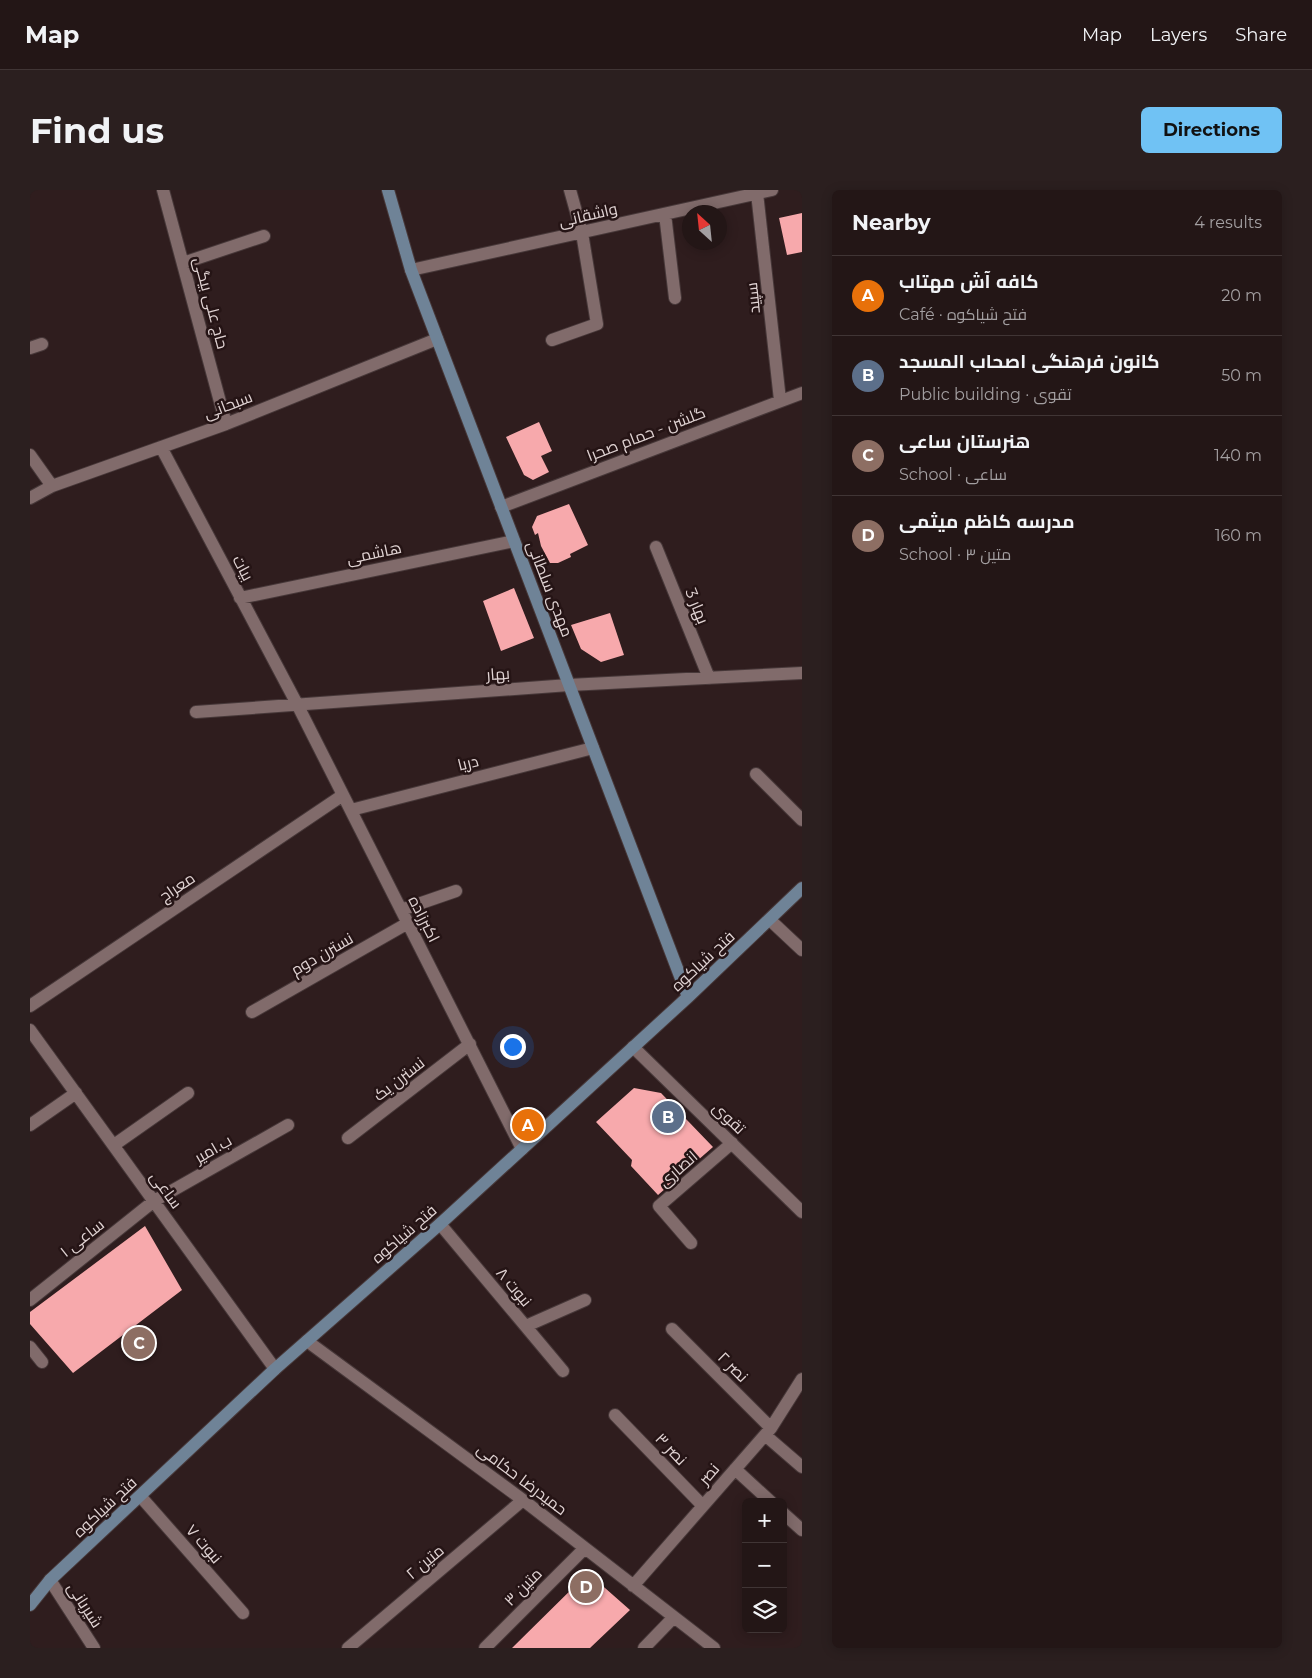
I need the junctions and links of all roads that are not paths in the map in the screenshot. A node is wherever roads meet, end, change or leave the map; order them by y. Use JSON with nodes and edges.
{"nodes":[{"id":1,"x":163,"y":190,"type":"edge"},
{"id":2,"x":388,"y":190,"type":"edge"},
{"id":3,"x":570,"y":190,"type":"edge"},
{"id":4,"x":772,"y":190,"type":"edge"},
{"id":5,"x":757,"y":193,"type":"junction"},
{"id":6,"x":665,"y":214,"type":"junction"},
{"id":7,"x":582,"y":233,"type":"junction"},
{"id":8,"x":264,"y":236,"type":"dead end"},
{"id":9,"x":183,"y":263,"type":"junction"},
{"id":10,"x":411,"y":270,"type":"junction"},
{"id":11,"x":675,"y":298,"type":"dead end"},
{"id":12,"x":437,"y":339,"type":"junction"},
{"id":13,"x":552,"y":340,"type":"dead end"},
{"id":14,"x":802,"y":393,"type":"edge"},
{"id":15,"x":780,"y":400,"type":"junction"},
{"id":16,"x":226,"y":424,"type":"junction"},
{"id":17,"x":160,"y":448,"type":"junction"},
{"id":18,"x":30,"y":455,"type":"edge"},
{"id":19,"x":52,"y":486,"type":"junction"},
{"id":20,"x":30,"y":498,"type":"edge"},
{"id":21,"x":501,"y":508,"type":"junction"},
{"id":22,"x":514,"y":541,"type":"junction"},
{"id":23,"x":656,"y":547,"type":"dead end"},
{"id":24,"x":240,"y":598,"type":"junction"},
{"id":25,"x":802,"y":673,"type":"edge"},
{"id":26,"x":709,"y":678,"type":"junction"},
{"id":27,"x":569,"y":685,"type":"junction"},
{"id":28,"x":297,"y":704,"type":"junction"},
{"id":29,"x":196,"y":712,"type":"dead end"},
{"id":30,"x":593,"y":748,"type":"junction"},
{"id":31,"x":756,"y":774,"type":"dead end"},
{"id":32,"x":343,"y":795,"type":"junction"},
{"id":33,"x":351,"y":810,"type":"junction"},
{"id":34,"x":802,"y":820,"type":"edge"},
{"id":35,"x":802,"y":888,"type":"edge"},
{"id":36,"x":456,"y":891,"type":"dead end"},
{"id":37,"x":401,"y":910,"type":"junction"},
{"id":38,"x":770,"y":920,"type":"junction"},
{"id":39,"x":408,"y":923,"type":"junction"},
{"id":40,"x":802,"y":950,"type":"edge"},
{"id":41,"x":688,"y":997,"type":"junction"},
{"id":42,"x":30,"y":1006,"type":"edge"},
{"id":43,"x":252,"y":1012,"type":"dead end"},
{"id":44,"x":30,"y":1030,"type":"edge"},
{"id":45,"x":470,"y":1044,"type":"junction"},
{"id":46,"x":633,"y":1047,"type":"junction"},
{"id":47,"x":76,"y":1093,"type":"junction"},
{"id":48,"x":188,"y":1093,"type":"dead end"},
{"id":49,"x":30,"y":1125,"type":"edge"},
{"id":50,"x":288,"y":1125,"type":"dead end"},
{"id":51,"x":348,"y":1138,"type":"dead end"},
{"id":52,"x":732,"y":1143,"type":"junction"},
{"id":53,"x":114,"y":1146,"type":"junction"},
{"id":54,"x":522,"y":1149,"type":"junction"},
{"id":55,"x":154,"y":1201,"type":"junction"},
{"id":56,"x":802,"y":1212,"type":"edge"},
{"id":57,"x":440,"y":1224,"type":"junction"},
{"id":58,"x":691,"y":1243,"type":"dead end"},
{"id":59,"x":30,"y":1300,"type":"edge"},
{"id":60,"x":585,"y":1300,"type":"dead end"},
{"id":61,"x":526,"y":1326,"type":"junction"},
{"id":62,"x":672,"y":1330,"type":"dead end"},
{"id":63,"x":307,"y":1341,"type":"junction"},
{"id":64,"x":30,"y":1347,"type":"edge"},
{"id":65,"x":42,"y":1362,"type":"dead end"},
{"id":66,"x":276,"y":1368,"type":"junction"},
{"id":67,"x":563,"y":1371,"type":"dead end"},
{"id":68,"x":802,"y":1379,"type":"edge"},
{"id":69,"x":615,"y":1415,"type":"dead end"},
{"id":70,"x":768,"y":1431,"type":"junction"},
{"id":71,"x":802,"y":1467,"type":"edge"},
{"id":72,"x":735,"y":1469,"type":"junction"},
{"id":73,"x":141,"y":1497,"type":"junction"},
{"id":74,"x":767,"y":1498,"type":"edge"},
{"id":75,"x":524,"y":1500,"type":"junction"},
{"id":76,"x":703,"y":1506,"type":"junction"},
{"id":77,"x":802,"y":1514,"type":"edge"},
{"id":78,"x":787,"y":1517,"type":"edge"},
{"id":79,"x":800,"y":1529,"type":"edge"},
{"id":80,"x":585,"y":1548,"type":"junction"},
{"id":81,"x":50,"y":1580,"type":"junction"},
{"id":82,"x":634,"y":1586,"type":"junction"},
{"id":83,"x":30,"y":1605,"type":"edge"},
{"id":84,"x":243,"y":1612,"type":"dead end"},
{"id":85,"x":674,"y":1617,"type":"junction"},
{"id":86,"x":94,"y":1648,"type":"edge"},
{"id":87,"x":348,"y":1648,"type":"edge"},
{"id":88,"x":485,"y":1648,"type":"edge"},
{"id":89,"x":644,"y":1648,"type":"edge"},
{"id":90,"x":714,"y":1648,"type":"edge"}],
"edges":[{"from":1,"to":9,"type":"street","name":"حاج علی بیگی"},
{"from":2,"to":10,"type":"street","name":"مهدی سلطانی"},
{"from":3,"to":7,"type":"street"},
{"from":4,"to":5,"type":"street","name":"واشقانی"},
{"from":5,"to":6,"type":"street","name":"واشقانی"},
{"from":5,"to":15,"type":"street","name":"سپید"},
{"from":6,"to":7,"type":"street","name":"واشقانی"},
{"from":6,"to":11,"type":"street"},
{"from":7,"to":10,"type":"street","name":"واشقانی"},
{"from":7,"to":13,"type":"street"},
{"from":8,"to":9,"type":"street"},
{"from":9,"to":16,"type":"street","name":"حاج علی بیگی"},
{"from":10,"to":12,"type":"street","name":"مهدی سلطانی"},
{"from":12,"to":16,"type":"street","name":"سبحانی"},
{"from":12,"to":21,"type":"street","name":"مهدی سلطانی"},
{"from":14,"to":15,"type":"street","name":"گلشن - حمام صحرا"},
{"from":15,"to":21,"type":"street","name":"گلشن - حمام صحرا"},
{"from":16,"to":17,"type":"street","name":"سبحانی"},
{"from":17,"to":19,"type":"street","name":"سبحانی"},
{"from":17,"to":24,"type":"street","name":"بیات"},
{"from":18,"to":19,"type":"street"},
{"from":19,"to":20,"type":"street","name":"سبحانی"},
{"from":21,"to":22,"type":"street","name":"مهدی سلطانی"},
{"from":22,"to":24,"type":"street","name":"هاشمی"},
{"from":22,"to":27,"type":"street","name":"مهدی سلطانی"},
{"from":23,"to":26,"type":"street","name":"بهار 3"},
{"from":24,"to":28,"type":"street","name":"بیات"},
{"from":25,"to":26,"type":"street","name":"بهار"},
{"from":26,"to":27,"type":"street","name":"بهار"},
{"from":27,"to":28,"type":"street","name":"بهار"},
{"from":27,"to":30,"type":"street","name":"مهدی سلطانی"},
{"from":28,"to":29,"type":"street","name":"بهار"},
{"from":28,"to":32,"type":"street","name":"اکبرزاده"},
{"from":30,"to":33,"type":"street","name":"دریا"},
{"from":30,"to":41,"type":"street","name":"مهدی سلطانی"},
{"from":31,"to":34,"type":"street"},
{"from":32,"to":33,"type":"street","name":"اکبرزاده"},
{"from":32,"to":42,"type":"street","name":"معراج"},
{"from":33,"to":37,"type":"street","name":"اکبرزاده"},
{"from":35,"to":38,"type":"street","name":"فتح شیاکوه"},
{"from":36,"to":37,"type":"street"},
{"from":37,"to":39,"type":"street","name":"اکبرزاده"},
{"from":38,"to":40,"type":"street"},
{"from":38,"to":41,"type":"street","name":"فتح شیاکوه"},
{"from":39,"to":43,"type":"street","name":"نسترن دوم"},
{"from":39,"to":45,"type":"street","name":"اکبرزاده"},
{"from":41,"to":46,"type":"street","name":"فتح شیاکوه"},
{"from":44,"to":47,"type":"street","name":"ساعی"},
{"from":45,"to":51,"type":"street","name":"نسترن یک"},
{"from":45,"to":54,"type":"street","name":"اکبرزاده"},
{"from":46,"to":52,"type":"street","name":"تقوی"},
{"from":46,"to":54,"type":"street","name":"فتح شیاکوه"},
{"from":47,"to":49,"type":"street"},
{"from":47,"to":53,"type":"street","name":"ساعی"},
{"from":48,"to":53,"type":"street"},
{"from":50,"to":55,"type":"street","name":"ب.امیر"},
{"from":52,"to":56,"type":"street","name":"تقوی"},
{"from":52,"to":58,"type":"street","name":"انصاری"},
{"from":53,"to":55,"type":"street","name":"ساعی"},
{"from":54,"to":57,"type":"street","name":"فتح شیاکوه"},
{"from":55,"to":59,"type":"street","name":"ساعی ۱"},
{"from":55,"to":66,"type":"street","name":"ساعی"},
{"from":57,"to":61,"type":"street","name":"نبوت ۸"},
{"from":57,"to":63,"type":"street","name":"فتح شیاکوه"},
{"from":60,"to":61,"type":"street"},
{"from":61,"to":67,"type":"street","name":"نبوت ۸"},
{"from":62,"to":70,"type":"street","name":"نصر ۲"},
{"from":63,"to":66,"type":"street","name":"فتح شیاکوه"},
{"from":63,"to":75,"type":"street","name":"حمیدرضا حکامی"},
{"from":64,"to":65,"type":"street"},
{"from":66,"to":73,"type":"street","name":"فتح شیاکوه"},
{"from":68,"to":70,"type":"street","name":"نصر"},
{"from":69,"to":76,"type":"street","name":"نصر ۳"},
{"from":70,"to":71,"type":"street","name":"نصر ۲"},
{"from":70,"to":72,"type":"street","name":"نصر"},
{"from":72,"to":74,"type":"street"},
{"from":72,"to":76,"type":"street","name":"نصر"},
{"from":73,"to":81,"type":"street","name":"فتح شیاکوه"},
{"from":73,"to":84,"type":"street","name":"نبوت ۷"},
{"from":75,"to":80,"type":"street","name":"حمیدرضا حکامی"},
{"from":75,"to":87,"type":"street","name":"متین ۲"},
{"from":76,"to":82,"type":"street","name":"نصر"},
{"from":77,"to":79,"type":"street"},
{"from":78,"to":79,"type":"street"},
{"from":80,"to":82,"type":"street","name":"حمیدرضا حکامی"},
{"from":80,"to":88,"type":"street","name":"متین ۳"},
{"from":81,"to":83,"type":"street","name":"فتح شیاکوه"},
{"from":81,"to":86,"type":"street","name":"شیربانی"},
{"from":82,"to":85,"type":"street","name":"حمیدرضا حکامی"},
{"from":85,"to":89,"type":"street"},
{"from":85,"to":90,"type":"street","name":"حمیدرضا حکامی"}]}
